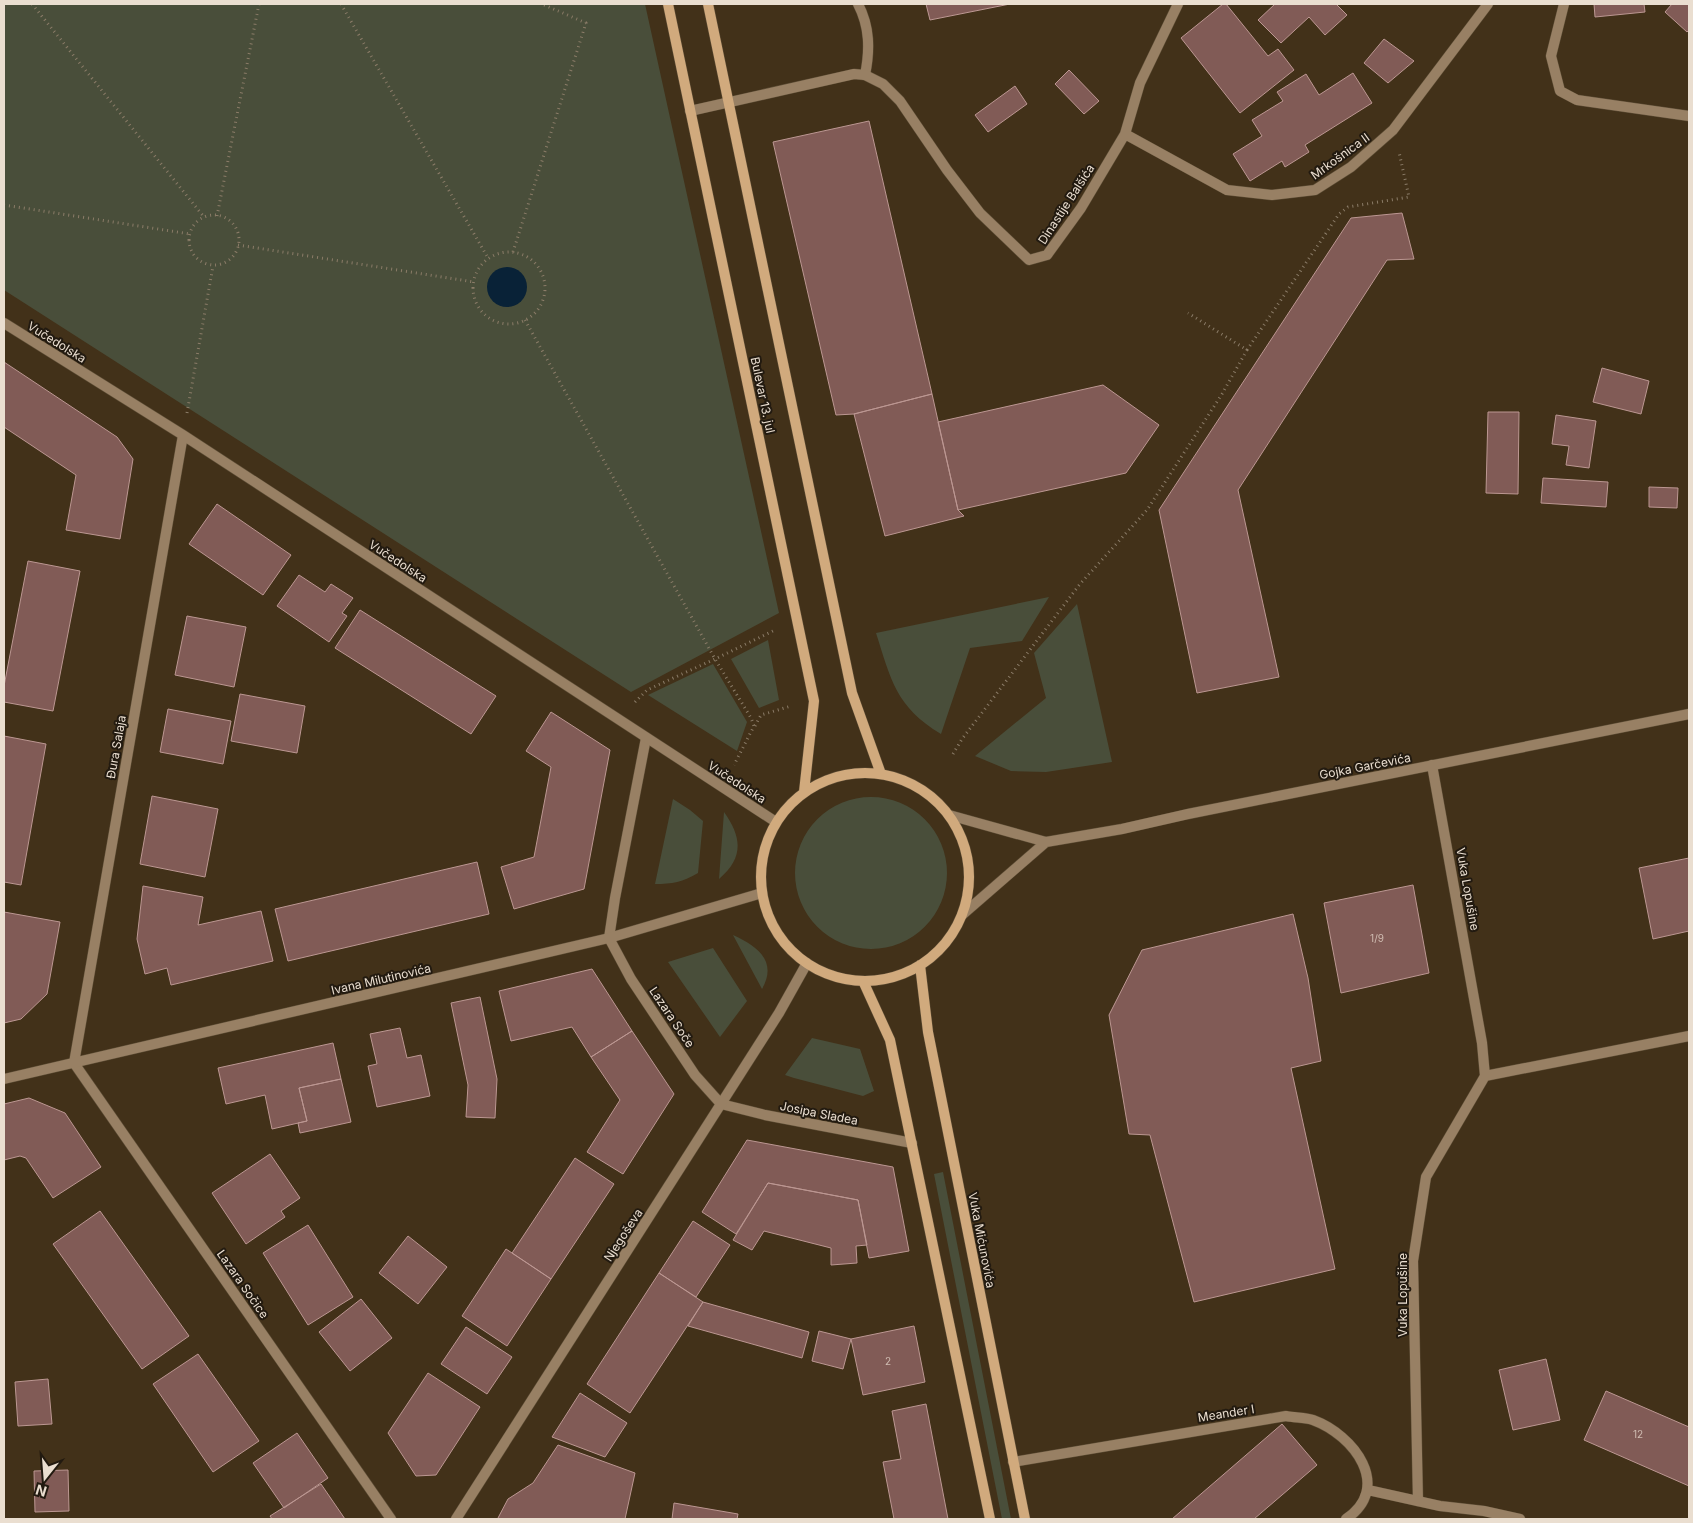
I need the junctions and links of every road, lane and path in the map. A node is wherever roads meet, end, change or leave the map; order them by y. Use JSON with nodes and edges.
{"nodes":[{"id":1,"x":32,"y":4,"type":"edge"},
{"id":2,"x":259,"y":4,"type":"edge"},
{"id":3,"x":341,"y":4,"type":"edge"},
{"id":4,"x":542,"y":4,"type":"edge"},
{"id":5,"x":668,"y":4,"type":"edge"},
{"id":6,"x":708,"y":4,"type":"edge"},
{"id":7,"x":858,"y":4,"type":"edge"},
{"id":8,"x":1178,"y":4,"type":"edge"},
{"id":9,"x":1488,"y":4,"type":"edge"},
{"id":10,"x":1564,"y":4,"type":"edge"},
{"id":11,"x":865,"y":75,"type":"junction"},
{"id":12,"x":729,"y":102,"type":"junction"},
{"id":13,"x":690,"y":112,"type":"junction"},
{"id":14,"x":1689,"y":116,"type":"edge"},
{"id":15,"x":1394,"y":130,"type":"junction"},
{"id":16,"x":1125,"y":134,"type":"junction"},
{"id":17,"x":4,"y":204,"type":"edge"},
{"id":18,"x":217,"y":216,"type":"junction"},
{"id":19,"x":204,"y":217,"type":"junction"},
{"id":20,"x":190,"y":234,"type":"junction"},
{"id":21,"x":238,"y":246,"type":"junction"},
{"id":22,"x":512,"y":252,"type":"junction"},
{"id":23,"x":488,"y":258,"type":"junction"},
{"id":24,"x":213,"y":266,"type":"junction"},
{"id":25,"x":474,"y":282,"type":"junction"},
{"id":26,"x":1188,"y":313,"type":"dead end"},
{"id":27,"x":525,"y":320,"type":"junction"},
{"id":28,"x":4,"y":323,"type":"edge"},
{"id":29,"x":1247,"y":350,"type":"junction"},
{"id":30,"x":183,"y":435,"type":"junction"},
{"id":31,"x":775,"y":630,"type":"dead end"},
{"id":32,"x":715,"y":659,"type":"junction"},
{"id":33,"x":635,"y":702,"type":"dead end"},
{"id":34,"x":791,"y":706,"type":"dead end"},
{"id":35,"x":1689,"y":714,"type":"edge"},
{"id":36,"x":754,"y":726,"type":"junction"},
{"id":37,"x":646,"y":738,"type":"junction"},
{"id":38,"x":953,"y":754,"type":"dead end"},
{"id":39,"x":734,"y":765,"type":"dead end"},
{"id":40,"x":1432,"y":765,"type":"junction"},
{"id":41,"x":881,"y":774,"type":"junction"},
{"id":42,"x":804,"y":792,"type":"junction"},
{"id":43,"x":949,"y":815,"type":"junction"},
{"id":44,"x":776,"y":822,"type":"junction"},
{"id":45,"x":1046,"y":842,"type":"junction"},
{"id":46,"x":762,"y":893,"type":"junction"},
{"id":47,"x":962,"y":915,"type":"junction"},
{"id":48,"x":610,"y":938,"type":"junction"},
{"id":49,"x":807,"y":963,"type":"junction"},
{"id":50,"x":920,"y":965,"type":"junction"},
{"id":51,"x":863,"y":981,"type":"junction"},
{"id":52,"x":1689,"y":1036,"type":"edge"},
{"id":53,"x":74,"y":1063,"type":"junction"},
{"id":54,"x":1485,"y":1076,"type":"junction"},
{"id":55,"x":4,"y":1079,"type":"edge"},
{"id":56,"x":721,"y":1104,"type":"junction"},
{"id":57,"x":912,"y":1143,"type":"junction"},
{"id":58,"x":1013,"y":1462,"type":"junction"},
{"id":59,"x":1368,"y":1490,"type":"junction"},
{"id":60,"x":1418,"y":1500,"type":"junction"},
{"id":61,"x":392,"y":1519,"type":"edge"},
{"id":62,"x":456,"y":1519,"type":"edge"},
{"id":63,"x":990,"y":1519,"type":"edge"},
{"id":64,"x":1025,"y":1519,"type":"edge"},
{"id":65,"x":1346,"y":1519,"type":"edge"},
{"id":66,"x":1520,"y":1519,"type":"edge"}],
"edges":[{"from":1,"to":19,"type":"path"},
{"from":2,"to":18,"type":"path"},
{"from":3,"to":23,"type":"path"},
{"from":4,"to":22,"type":"path"},
{"from":5,"to":13,"type":"main road","name":"Bulevar 13. jul"},
{"from":6,"to":12,"type":"main road"},
{"from":7,"to":11,"type":"street"},
{"from":8,"to":16,"type":"street","name":"Dinastije Balšića"},
{"from":9,"to":15,"type":"street","name":"Mrkošnica II"},
{"from":10,"to":14,"type":"street"},
{"from":11,"to":12,"type":"street"},
{"from":11,"to":16,"type":"street","name":"Dinastije Balšića"},
{"from":12,"to":13,"type":"street"},
{"from":12,"to":41,"type":"main road"},
{"from":13,"to":42,"type":"main road","name":"Bulevar 13. jul"},
{"from":15,"to":16,"type":"street","name":"Mrkošnica II"},
{"from":15,"to":29,"type":"path"},
{"from":17,"to":20,"type":"path"},
{"from":18,"to":19,"type":"path"},
{"from":18,"to":21,"type":"path"},
{"from":19,"to":20,"type":"path"},
{"from":20,"to":24,"type":"path"},
{"from":21,"to":24,"type":"path"},
{"from":21,"to":25,"type":"path"},
{"from":22,"to":23,"type":"path"},
{"from":22,"to":27,"type":"path"},
{"from":23,"to":25,"type":"path"},
{"from":24,"to":30,"type":"path"},
{"from":25,"to":27,"type":"path"},
{"from":26,"to":29,"type":"path"},
{"from":27,"to":32,"type":"path"},
{"from":28,"to":30,"type":"street","name":"Vučedolska"},
{"from":29,"to":38,"type":"path"},
{"from":30,"to":37,"type":"street","name":"Vučedolska"},
{"from":30,"to":53,"type":"street","name":"Đura Salaja"},
{"from":31,"to":32,"type":"path"},
{"from":32,"to":33,"type":"path"},
{"from":32,"to":36,"type":"path"},
{"from":34,"to":36,"type":"path"},
{"from":35,"to":40,"type":"street","name":"Gojka Garčevića"},
{"from":36,"to":39,"type":"path"},
{"from":37,"to":44,"type":"street","name":"Vučedolska"},
{"from":37,"to":48,"type":"street"},
{"from":40,"to":45,"type":"street","name":"Gojka Garčevića"},
{"from":40,"to":54,"type":"street","name":"Vuka Lopušine"},
{"from":41,"to":42,"type":"main road"},
{"from":41,"to":43,"type":"main road"},
{"from":42,"to":44,"type":"main road"},
{"from":43,"to":45,"type":"street"},
{"from":43,"to":47,"type":"main road"},
{"from":44,"to":46,"type":"main road"},
{"from":45,"to":47,"type":"street"},
{"from":46,"to":48,"type":"street","name":"Ivana Milutinovića"},
{"from":46,"to":49,"type":"main road"},
{"from":47,"to":50,"type":"main road"},
{"from":48,"to":53,"type":"street","name":"Ivana Milutinovića"},
{"from":48,"to":56,"type":"street","name":"Lazara Soče"},
{"from":49,"to":51,"type":"main road"},
{"from":49,"to":56,"type":"street","name":"Njegoševa"},
{"from":50,"to":51,"type":"main road"},
{"from":50,"to":58,"type":"main road","name":"Vuka Mićunovića"},
{"from":51,"to":57,"type":"main road"},
{"from":52,"to":54,"type":"street"},
{"from":53,"to":55,"type":"street","name":"Ivana Milutinovića"},
{"from":53,"to":61,"type":"street","name":"Lazara Sočice"},
{"from":54,"to":60,"type":"street","name":"Vuka Lopušine"},
{"from":56,"to":57,"type":"street","name":"Josipa Sladea"},
{"from":56,"to":62,"type":"street","name":"Njegoševa"},
{"from":57,"to":63,"type":"main road"},
{"from":58,"to":59,"type":"street","name":"Meander I"},
{"from":58,"to":64,"type":"main road","name":"Vuka Mićunovića"},
{"from":59,"to":60,"type":"street"},
{"from":59,"to":65,"type":"street"},
{"from":60,"to":66,"type":"street"}]}
